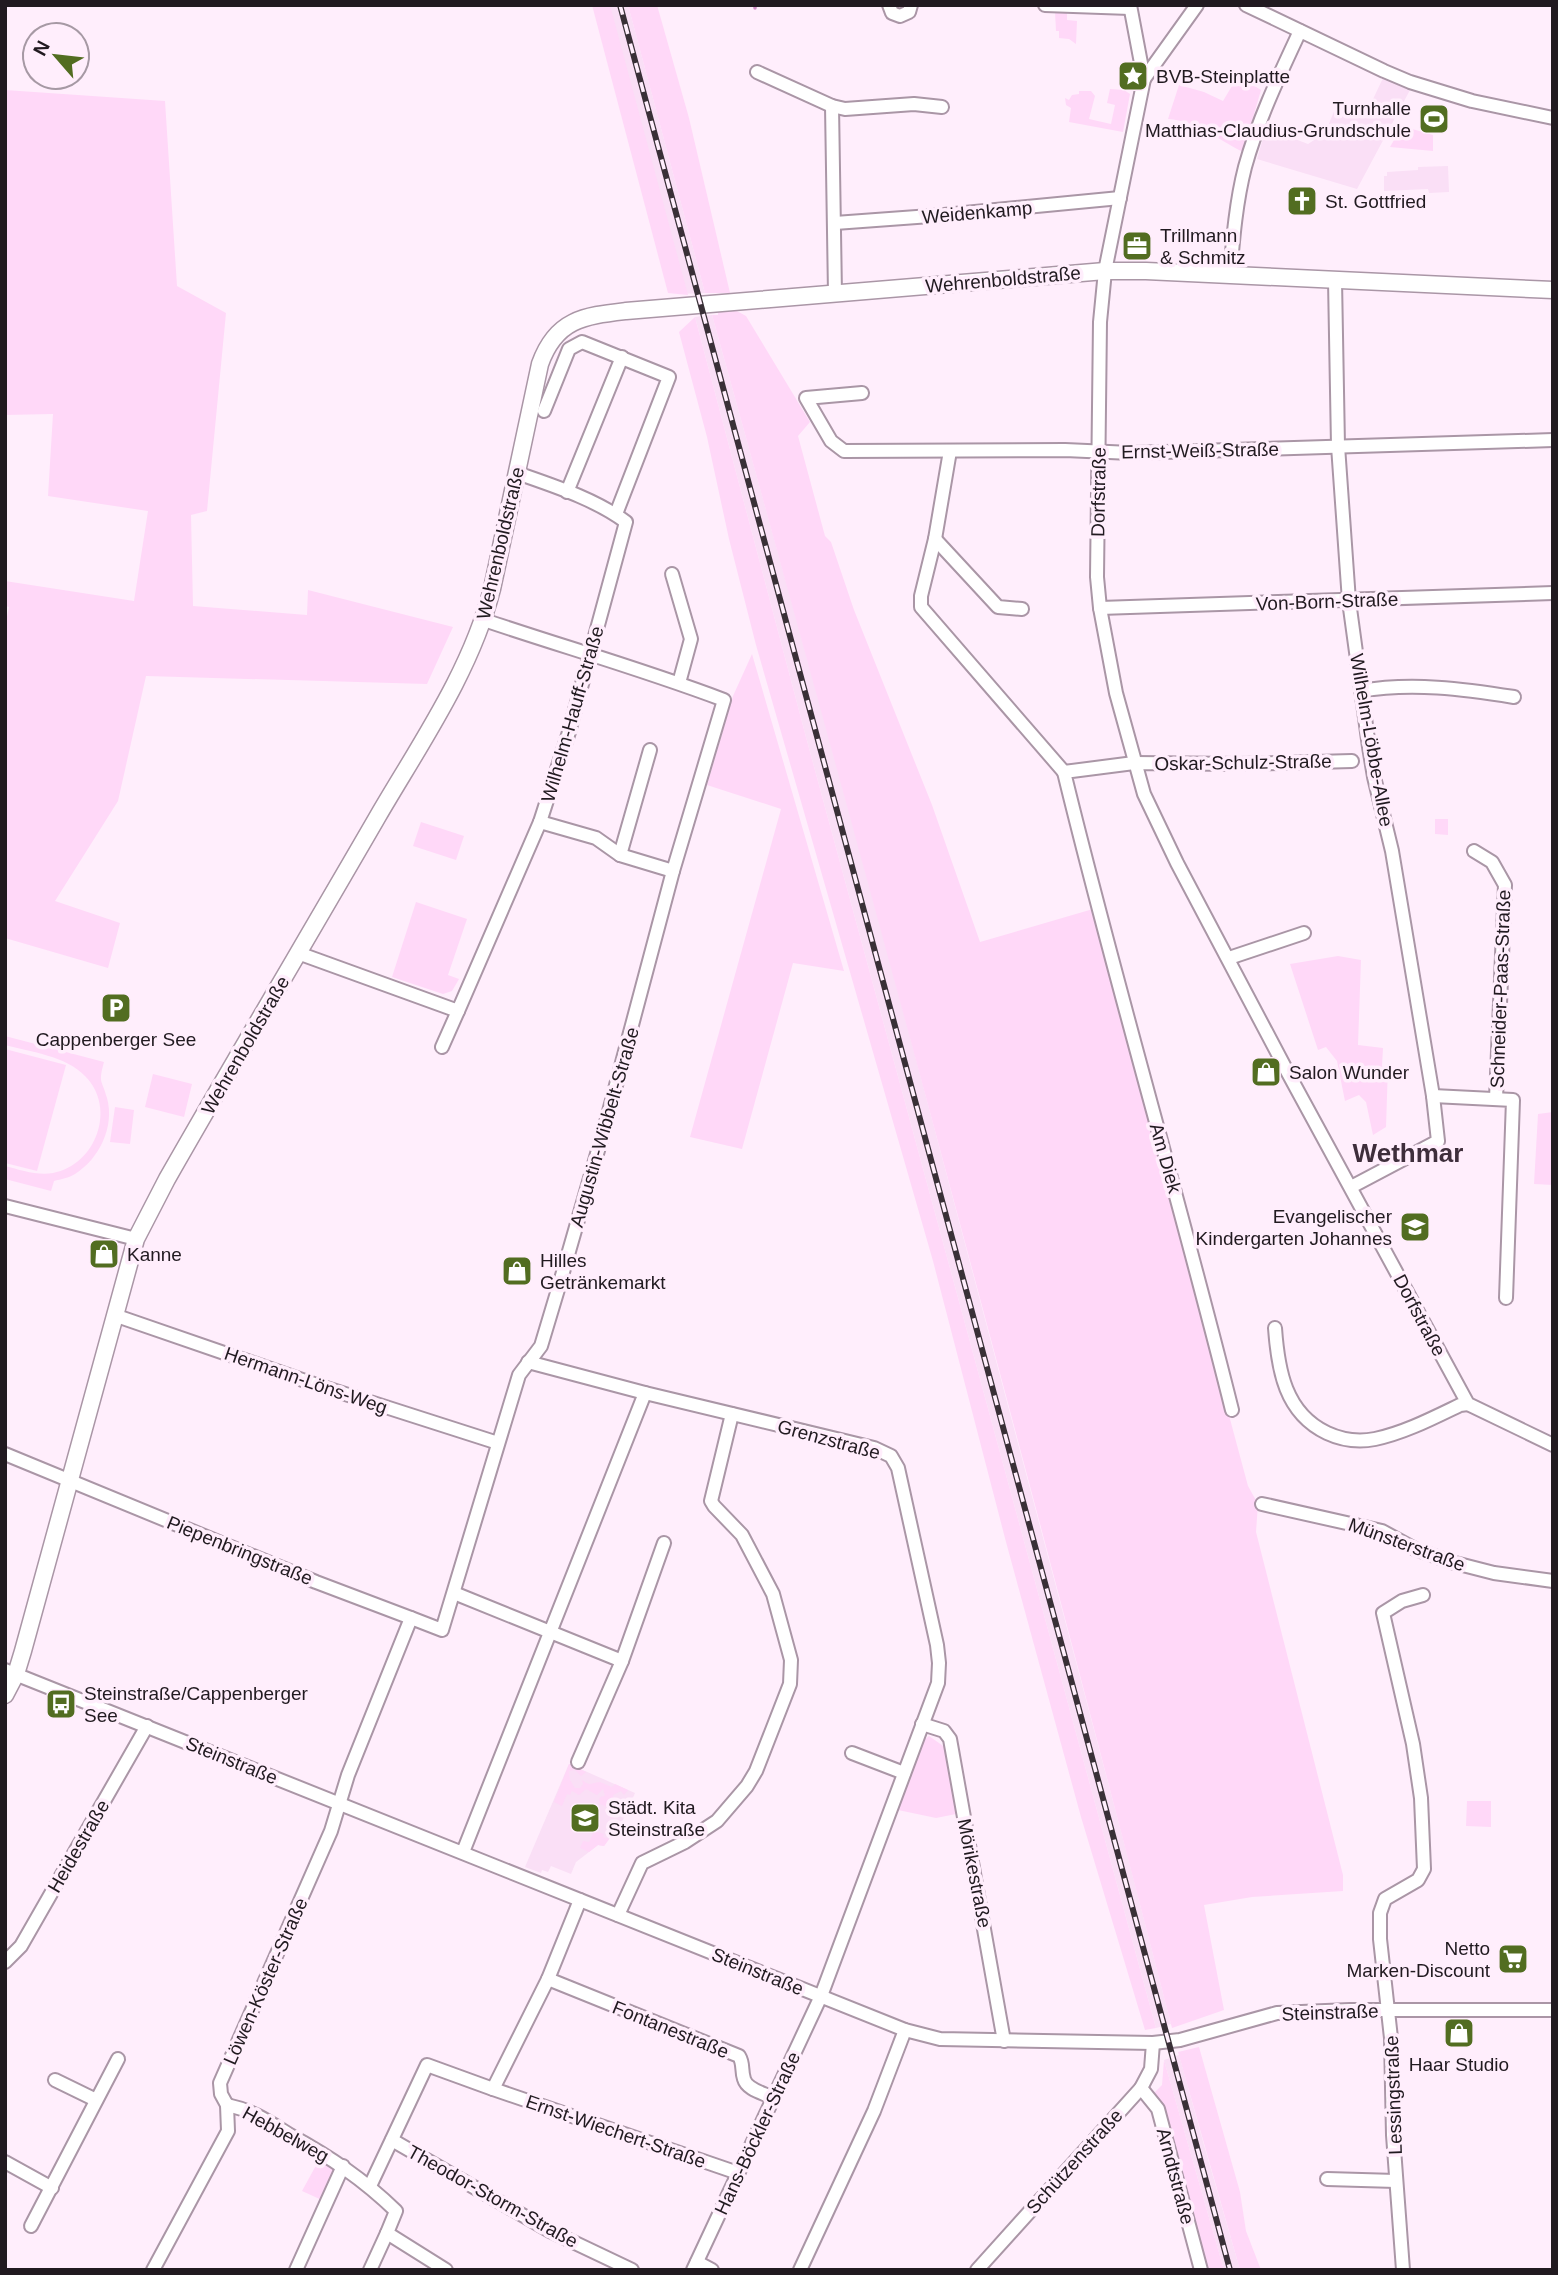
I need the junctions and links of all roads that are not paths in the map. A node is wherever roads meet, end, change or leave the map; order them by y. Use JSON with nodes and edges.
{"nodes":[{"id":1,"x":889,"y":5,"type":"edge"},
{"id":2,"x":911,"y":5,"type":"edge"},
{"id":3,"x":1045,"y":5,"type":"edge"},
{"id":4,"x":1198,"y":5,"type":"edge"},
{"id":5,"x":1246,"y":5,"type":"edge"},
{"id":6,"x":1130,"y":7,"type":"edge"},
{"id":7,"x":1300,"y":31,"type":"junction"},
{"id":8,"x":757,"y":72,"type":"dead end"},
{"id":9,"x":1144,"y":79,"type":"junction"},
{"id":10,"x":832,"y":106,"type":"junction"},
{"id":11,"x":942,"y":107,"type":"dead end"},
{"id":12,"x":1553,"y":118,"type":"edge"},
{"id":13,"x":1120,"y":198,"type":"junction"},
{"id":14,"x":835,"y":223,"type":"junction"},
{"id":15,"x":1105,"y":271,"type":"junction"},
{"id":16,"x":1230,"y":275,"type":"junction"},
{"id":17,"x":1335,"y":280,"type":"junction"},
{"id":18,"x":1553,"y":290,"type":"edge"},
{"id":19,"x":835,"y":294,"type":"junction"},
{"id":20,"x":622,"y":357,"type":"junction"},
{"id":21,"x":862,"y":393,"type":"dead end"},
{"id":22,"x":544,"y":411,"type":"dead end"},
{"id":23,"x":1553,"y":440,"type":"edge"},
{"id":24,"x":1338,"y":446,"type":"junction"},
{"id":25,"x":950,"y":451,"type":"junction"},
{"id":26,"x":1099,"y":452,"type":"junction"},
{"id":27,"x":517,"y":473,"type":"junction"},
{"id":28,"x":567,"y":492,"type":"junction"},
{"id":29,"x":616,"y":514,"type":"junction"},
{"id":30,"x":935,"y":539,"type":"junction"},
{"id":31,"x":672,"y":574,"type":"dead end"},
{"id":32,"x":1553,"y":593,"type":"edge"},
{"id":33,"x":1349,"y":601,"type":"junction"},
{"id":34,"x":1100,"y":608,"type":"junction"},
{"id":35,"x":1021,"y":609,"type":"dead end"},
{"id":36,"x":484,"y":620,"type":"junction"},
{"id":37,"x":590,"y":656,"type":"junction"},
{"id":38,"x":679,"y":683,"type":"junction"},
{"id":39,"x":1361,"y":691,"type":"junction"},
{"id":40,"x":1514,"y":697,"type":"dead end"},
{"id":41,"x":650,"y":750,"type":"dead end"},
{"id":42,"x":1352,"y":761,"type":"dead end"},
{"id":43,"x":1134,"y":763,"type":"junction"},
{"id":44,"x":1064,"y":772,"type":"junction"},
{"id":45,"x":540,"y":822,"type":"junction"},
{"id":46,"x":1474,"y":851,"type":"dead end"},
{"id":47,"x":620,"y":855,"type":"junction"},
{"id":48,"x":673,"y":871,"type":"junction"},
{"id":49,"x":1304,"y":933,"type":"dead end"},
{"id":50,"x":298,"y":953,"type":"junction"},
{"id":51,"x":1229,"y":958,"type":"junction"},
{"id":52,"x":458,"y":1011,"type":"junction"},
{"id":53,"x":442,"y":1047,"type":"dead end"},
{"id":54,"x":1433,"y":1096,"type":"junction"},
{"id":55,"x":1496,"y":1098,"type":"junction"},
{"id":56,"x":1351,"y":1187,"type":"junction"},
{"id":57,"x":5,"y":1206,"type":"edge"},
{"id":58,"x":136,"y":1239,"type":"junction"},
{"id":59,"x":1506,"y":1298,"type":"dead end"},
{"id":60,"x":114,"y":1315,"type":"junction"},
{"id":61,"x":1275,"y":1328,"type":"dead end"},
{"id":62,"x":528,"y":1362,"type":"junction"},
{"id":63,"x":645,"y":1393,"type":"junction"},
{"id":64,"x":1468,"y":1404,"type":"junction"},
{"id":65,"x":1232,"y":1410,"type":"dead end"},
{"id":66,"x":732,"y":1415,"type":"junction"},
{"id":67,"x":498,"y":1443,"type":"junction"},
{"id":68,"x":1553,"y":1446,"type":"edge"},
{"id":69,"x":5,"y":1454,"type":"edge"},
{"id":70,"x":69,"y":1480,"type":"junction"},
{"id":71,"x":1262,"y":1504,"type":"dead end"},
{"id":72,"x":664,"y":1543,"type":"dead end"},
{"id":73,"x":1553,"y":1581,"type":"edge"},
{"id":74,"x":454,"y":1593,"type":"junction"},
{"id":75,"x":1423,"y":1595,"type":"dead end"},
{"id":76,"x":411,"y":1618,"type":"junction"},
{"id":77,"x":550,"y":1631,"type":"junction"},
{"id":78,"x":622,"y":1661,"type":"junction"},
{"id":79,"x":10,"y":1672,"type":"edge"},
{"id":80,"x":5,"y":1695,"type":"edge"},
{"id":81,"x":922,"y":1724,"type":"junction"},
{"id":82,"x":147,"y":1726,"type":"junction"},
{"id":83,"x":852,"y":1753,"type":"dead end"},
{"id":84,"x":578,"y":1762,"type":"dead end"},
{"id":85,"x":904,"y":1773,"type":"junction"},
{"id":86,"x":340,"y":1804,"type":"junction"},
{"id":87,"x":463,"y":1852,"type":"junction"},
{"id":88,"x":580,"y":1900,"type":"junction"},
{"id":89,"x":618,"y":1915,"type":"junction"},
{"id":90,"x":5,"y":1962,"type":"edge"},
{"id":91,"x":548,"y":1979,"type":"junction"},
{"id":92,"x":821,"y":1996,"type":"junction"},
{"id":93,"x":1388,"y":2010,"type":"junction"},
{"id":94,"x":1553,"y":2010,"type":"edge"},
{"id":95,"x":905,"y":2030,"type":"junction"},
{"id":96,"x":1004,"y":2041,"type":"junction"},
{"id":97,"x":1153,"y":2043,"type":"junction"},
{"id":98,"x":118,"y":2059,"type":"dead end"},
{"id":99,"x":55,"y":2080,"type":"dead end"},
{"id":100,"x":1141,"y":2088,"type":"junction"},
{"id":101,"x":493,"y":2089,"type":"junction"},
{"id":102,"x":773,"y":2098,"type":"junction"},
{"id":103,"x":96,"y":2100,"type":"junction"},
{"id":104,"x":227,"y":2105,"type":"junction"},
{"id":105,"x":392,"y":2140,"type":"junction"},
{"id":106,"x":5,"y":2162,"type":"edge"},
{"id":107,"x":343,"y":2166,"type":"junction"},
{"id":108,"x":738,"y":2173,"type":"junction"},
{"id":109,"x":1327,"y":2179,"type":"dead end"},
{"id":110,"x":1396,"y":2180,"type":"junction"},
{"id":111,"x":370,"y":2186,"type":"junction"},
{"id":112,"x":51,"y":2188,"type":"junction"},
{"id":113,"x":31,"y":2226,"type":"dead end"},
{"id":114,"x":387,"y":2233,"type":"junction"},
{"id":115,"x":695,"y":2266,"type":"edge"},
{"id":116,"x":157,"y":2268,"type":"edge"},
{"id":117,"x":442,"y":2269,"type":"edge"},
{"id":118,"x":296,"y":2270,"type":"edge"},
{"id":119,"x":370,"y":2270,"type":"edge"},
{"id":120,"x":632,"y":2270,"type":"edge"},
{"id":121,"x":712,"y":2270,"type":"edge"},
{"id":122,"x":800,"y":2270,"type":"edge"},
{"id":123,"x":977,"y":2270,"type":"edge"},
{"id":124,"x":1201,"y":2270,"type":"edge"},
{"id":125,"x":1403,"y":2270,"type":"edge"}],
"edges":[{"from":1,"to":2,"type":"street"},
{"from":3,"to":6,"type":"street"},
{"from":4,"to":9,"type":"street"},
{"from":5,"to":7,"type":"street"},
{"from":6,"to":9,"type":"street","name":"Dorfstraße"},
{"from":7,"to":12,"type":"street"},
{"from":7,"to":16,"type":"street"},
{"from":8,"to":10,"type":"street"},
{"from":9,"to":13,"type":"street","name":"Dorfstraße"},
{"from":10,"to":11,"type":"street"},
{"from":10,"to":14,"type":"street"},
{"from":13,"to":14,"type":"street","name":"Weidenkamp"},
{"from":13,"to":15,"type":"street","name":"Dorfstraße"},
{"from":14,"to":19,"type":"street"},
{"from":15,"to":16,"type":"street","name":"Wehrenboldstraße"},
{"from":15,"to":19,"type":"street","name":"Wehrenboldstraße"},
{"from":15,"to":26,"type":"street","name":"Dorfstraße"},
{"from":16,"to":17,"type":"street","name":"Wehrenboldstraße"},
{"from":17,"to":18,"type":"street","name":"Wehrenboldstraße"},
{"from":17,"to":24,"type":"street","name":"Wilhelm-Löbbe-Allee"},
{"from":19,"to":27,"type":"street","name":"Wehrenboldstraße"},
{"from":20,"to":22,"type":"street"},
{"from":20,"to":28,"type":"street"},
{"from":20,"to":29,"type":"street"},
{"from":21,"to":25,"type":"street","name":"Ernst-Weiß-Straße"},
{"from":23,"to":24,"type":"street","name":"Ernst-Weiß-Straße"},
{"from":24,"to":26,"type":"street","name":"Ernst-Weiß-Straße"},
{"from":24,"to":33,"type":"street","name":"Wilhelm-Löbbe-Allee"},
{"from":25,"to":26,"type":"street","name":"Ernst-Weiß-Straße"},
{"from":25,"to":30,"type":"street"},
{"from":26,"to":34,"type":"street","name":"Dorfstraße"},
{"from":27,"to":28,"type":"street"},
{"from":27,"to":36,"type":"street","name":"Wehrenboldstraße"},
{"from":28,"to":29,"type":"street"},
{"from":29,"to":37,"type":"street","name":"Wilhelm-Hauff-Straße"},
{"from":30,"to":35,"type":"street"},
{"from":30,"to":44,"type":"street"},
{"from":31,"to":38,"type":"street"},
{"from":32,"to":33,"type":"street","name":"Von-Born-Straße"},
{"from":33,"to":34,"type":"street","name":"Von-Born-Straße"},
{"from":33,"to":39,"type":"street","name":"Wilhelm-Löbbe-Allee"},
{"from":34,"to":43,"type":"street","name":"Dorfstraße"},
{"from":36,"to":37,"type":"street","name":"Augustin-Wibbelt-Straße"},
{"from":36,"to":50,"type":"street","name":"Wehrenboldstraße"},
{"from":37,"to":38,"type":"street","name":"Augustin-Wibbelt-Straße"},
{"from":37,"to":45,"type":"street","name":"Wilhelm-Hauff-Straße"},
{"from":38,"to":48,"type":"street","name":"Augustin-Wibbelt-Straße"},
{"from":39,"to":40,"type":"street"},
{"from":39,"to":54,"type":"street","name":"Wilhelm-Löbbe-Allee"},
{"from":41,"to":47,"type":"street"},
{"from":42,"to":43,"type":"street","name":"Oskar-Schulz-Straße"},
{"from":43,"to":44,"type":"street","name":"Oskar-Schulz-Straße"},
{"from":43,"to":51,"type":"street","name":"Dorfstraße"},
{"from":44,"to":65,"type":"street","name":"Am Diek"},
{"from":45,"to":47,"type":"street"},
{"from":45,"to":52,"type":"street","name":"Wilhelm-Hauff-Straße"},
{"from":46,"to":55,"type":"street","name":"Schneider-Paas-Straße"},
{"from":47,"to":48,"type":"street"},
{"from":48,"to":62,"type":"street","name":"Augustin-Wibbelt-Straße"},
{"from":49,"to":51,"type":"street"},
{"from":50,"to":52,"type":"street"},
{"from":50,"to":58,"type":"street","name":"Wehrenboldstraße"},
{"from":51,"to":56,"type":"street","name":"Dorfstraße"},
{"from":52,"to":53,"type":"street","name":"Wilhelm-Hauff-Straße"},
{"from":54,"to":55,"type":"street","name":"Schneider-Paas-Straße"},
{"from":54,"to":56,"type":"street","name":"Wilhelm-Löbbe-Allee"},
{"from":55,"to":59,"type":"street","name":"Schneider-Paas-Straße"},
{"from":56,"to":64,"type":"street","name":"Dorfstraße"},
{"from":57,"to":58,"type":"street"},
{"from":58,"to":60,"type":"street","name":"Wehrenboldstraße"},
{"from":60,"to":67,"type":"street","name":"Hermann-Löns-Weg"},
{"from":60,"to":70,"type":"street","name":"Wehrenboldstraße"},
{"from":61,"to":64,"type":"street"},
{"from":62,"to":63,"type":"street","name":"Grenzstraße"},
{"from":62,"to":67,"type":"street","name":"Augustin-Wibbelt-Straße"},
{"from":63,"to":66,"type":"street","name":"Grenzstraße"},
{"from":63,"to":77,"type":"street"},
{"from":64,"to":68,"type":"street"},
{"from":66,"to":81,"type":"street","name":"Grenzstraße"},
{"from":66,"to":89,"type":"street"},
{"from":67,"to":74,"type":"street","name":"Augustin-Wibbelt-Straße"},
{"from":69,"to":70,"type":"street","name":"Piepenbringstraße"},
{"from":70,"to":76,"type":"street","name":"Piepenbringstraße"},
{"from":70,"to":79,"type":"street","name":"Wehrenboldstraße"},
{"from":71,"to":73,"type":"street","name":"Münsterstraße"},
{"from":72,"to":78,"type":"street"},
{"from":74,"to":76,"type":"street","name":"Augustin-Wibbelt-Straße"},
{"from":74,"to":77,"type":"street"},
{"from":75,"to":93,"type":"street","name":"Lessingstraße"},
{"from":76,"to":86,"type":"street"},
{"from":77,"to":78,"type":"street"},
{"from":77,"to":87,"type":"street"},
{"from":78,"to":84,"type":"street"},
{"from":79,"to":80,"type":"street","name":"Wehrenboldstraße"},
{"from":79,"to":82,"type":"street","name":"Steinstraße"},
{"from":81,"to":85,"type":"street","name":"Grenzstraße"},
{"from":81,"to":96,"type":"street","name":"Mörikestraße"},
{"from":82,"to":86,"type":"street","name":"Steinstraße"},
{"from":82,"to":90,"type":"street","name":"Heidestraße"},
{"from":83,"to":85,"type":"street"},
{"from":85,"to":92,"type":"street","name":"Grenzstraße"},
{"from":86,"to":87,"type":"street","name":"Steinstraße"},
{"from":86,"to":104,"type":"street","name":"Löwen-Köster-Straße"},
{"from":87,"to":88,"type":"street","name":"Steinstraße"},
{"from":88,"to":89,"type":"street","name":"Steinstraße"},
{"from":88,"to":91,"type":"street"},
{"from":89,"to":92,"type":"street","name":"Steinstraße"},
{"from":91,"to":101,"type":"street"},
{"from":91,"to":102,"type":"street","name":"Fontanestraße"},
{"from":92,"to":95,"type":"street","name":"Steinstraße"},
{"from":92,"to":102,"type":"street","name":"Hans-Böckler-Straße"},
{"from":93,"to":94,"type":"street","name":"Steinstraße"},
{"from":93,"to":97,"type":"street","name":"Steinstraße"},
{"from":93,"to":110,"type":"street","name":"Lessingstraße"},
{"from":95,"to":96,"type":"street","name":"Steinstraße"},
{"from":95,"to":122,"type":"street"},
{"from":96,"to":97,"type":"street","name":"Steinstraße"},
{"from":97,"to":100,"type":"street","name":"Schützenstraße"},
{"from":98,"to":103,"type":"street"},
{"from":99,"to":103,"type":"street"},
{"from":100,"to":123,"type":"street","name":"Schützenstraße"},
{"from":100,"to":124,"type":"street","name":"Arndtstraße"},
{"from":101,"to":105,"type":"street"},
{"from":101,"to":108,"type":"street","name":"Ernst-Wiechert-Straße"},
{"from":102,"to":108,"type":"street","name":"Hans-Böckler-Straße"},
{"from":103,"to":112,"type":"street"},
{"from":104,"to":107,"type":"street","name":"Hebbelweg"},
{"from":104,"to":116,"type":"street","name":"Löwen-Köster-Straße"},
{"from":105,"to":111,"type":"street"},
{"from":105,"to":120,"type":"street","name":"Theodor-Storm-Straße"},
{"from":106,"to":112,"type":"street"},
{"from":107,"to":111,"type":"street","name":"Hebbelweg"},
{"from":107,"to":118,"type":"street","name":"Hebbelweg"},
{"from":108,"to":115,"type":"street","name":"Hans-Böckler-Straße"},
{"from":109,"to":110,"type":"street","name":"Lessingstraße"},
{"from":110,"to":125,"type":"street","name":"Lessingstraße"},
{"from":111,"to":114,"type":"street","name":"Hebbelweg"},
{"from":112,"to":113,"type":"street"},
{"from":114,"to":117,"type":"street"},
{"from":114,"to":119,"type":"street","name":"Hebbelweg"},
{"from":115,"to":121,"type":"street"}]}
